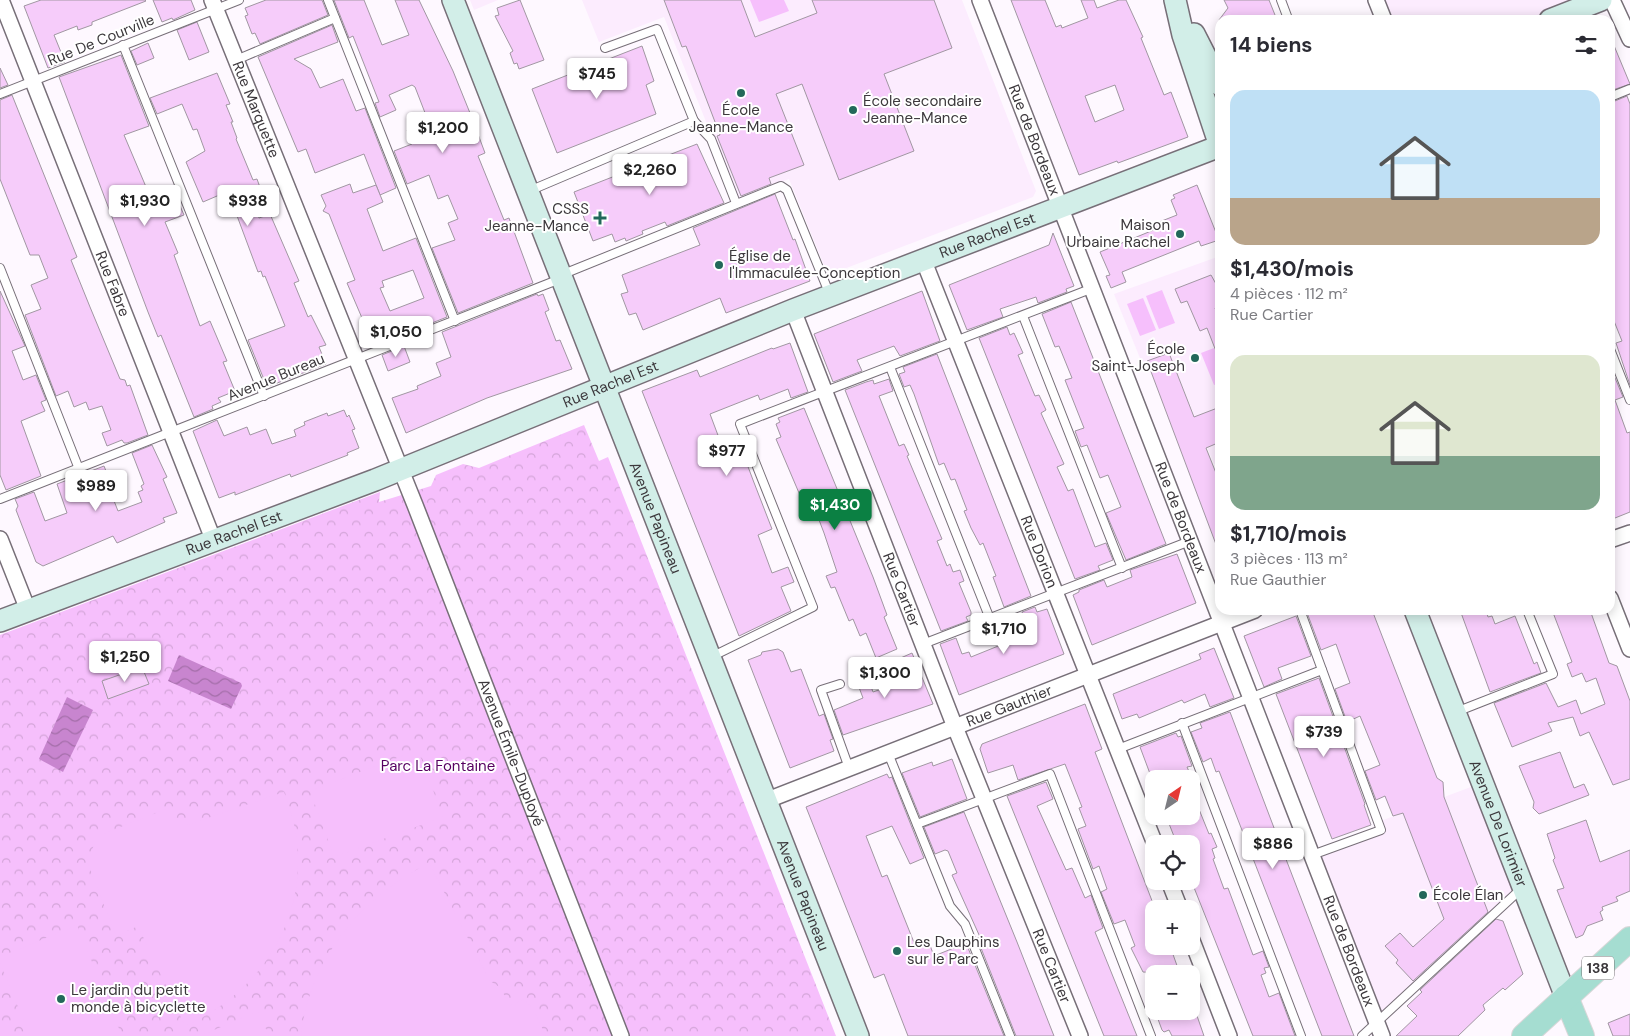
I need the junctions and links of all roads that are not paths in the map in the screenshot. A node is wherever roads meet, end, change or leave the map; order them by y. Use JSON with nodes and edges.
{"nodes":[{"id":1,"x":0,"y":0,"type":"edge"},
{"id":2,"x":239,"y":0,"type":"edge"},
{"id":3,"x":328,"y":0,"type":"edge"},
{"id":4,"x":453,"y":0,"type":"edge"},
{"id":5,"x":980,"y":0,"type":"edge"},
{"id":6,"x":1176,"y":0,"type":"edge"},
{"id":7,"x":1281,"y":0,"type":"edge"},
{"id":8,"x":1376,"y":0,"type":"edge"},
{"id":9,"x":1600,"y":0,"type":"edge"},
{"id":10,"x":1612,"y":0,"type":"edge"},
{"id":11,"x":214,"y":5,"type":"edge"},
{"id":12,"x":1287,"y":15,"type":"edge"},
{"id":13,"x":1382,"y":15,"type":"edge"},
{"id":14,"x":1562,"y":15,"type":"edge"},
{"id":15,"x":335,"y":18,"type":"junction"},
{"id":16,"x":1630,"y":39,"type":"edge"},
{"id":17,"x":123,"y":45,"type":"junction"},
{"id":18,"x":605,"y":48,"type":"dead end"},
{"id":19,"x":236,"y":60,"type":"junction"},
{"id":20,"x":1215,"y":75,"type":"edge"},
{"id":21,"x":33,"y":82,"type":"junction"},
{"id":22,"x":1630,"y":89,"type":"edge"},
{"id":23,"x":0,"y":94,"type":"edge"},
{"id":24,"x":1615,"y":95,"type":"edge"},
{"id":25,"x":694,"y":121,"type":"junction"},
{"id":26,"x":1215,"y":131,"type":"edge"},
{"id":27,"x":1215,"y":148,"type":"edge"},
{"id":28,"x":528,"y":191,"type":"junction"},
{"id":29,"x":736,"y":203,"type":"junction"},
{"id":30,"x":1061,"y":205,"type":"junction"},
{"id":31,"x":923,"y":259,"type":"junction"},
{"id":32,"x":0,"y":268,"type":"edge"},
{"id":33,"x":561,"y":277,"type":"junction"},
{"id":34,"x":1093,"y":288,"type":"junction"},
{"id":35,"x":830,"y":295,"type":"junction"},
{"id":36,"x":793,"y":310,"type":"junction"},
{"id":37,"x":1023,"y":316,"type":"junction"},
{"id":38,"x":455,"y":321,"type":"junction"},
{"id":39,"x":956,"y":341,"type":"junction"},
{"id":40,"x":356,"y":360,"type":"junction"},
{"id":41,"x":1615,"y":361,"type":"edge"},
{"id":42,"x":890,"y":367,"type":"junction"},
{"id":43,"x":604,"y":386,"type":"junction"},
{"id":44,"x":825,"y":392,"type":"junction"},
{"id":45,"x":264,"y":396,"type":"junction"},
{"id":46,"x":1630,"y":400,"type":"edge"},
{"id":47,"x":171,"y":433,"type":"junction"},
{"id":48,"x":79,"y":469,"type":"junction"},
{"id":49,"x":400,"y":470,"type":"junction"},
{"id":50,"x":0,"y":499,"type":"edge"},
{"id":51,"x":1630,"y":533,"type":"edge"},
{"id":52,"x":1615,"y":538,"type":"edge"},
{"id":53,"x":213,"y":539,"type":"junction"},
{"id":54,"x":0,"y":540,"type":"edge"},
{"id":55,"x":1190,"y":541,"type":"junction"},
{"id":56,"x":1122,"y":568,"type":"junction"},
{"id":57,"x":1057,"y":594,"type":"junction"},
{"id":58,"x":1215,"y":604,"type":"edge"},
{"id":59,"x":28,"y":610,"type":"junction"},
{"id":60,"x":1615,"y":611,"type":"edge"},
{"id":61,"x":1219,"y":615,"type":"edge"},
{"id":62,"x":1241,"y":615,"type":"edge"},
{"id":63,"x":1302,"y":615,"type":"edge"},
{"id":64,"x":1417,"y":615,"type":"edge"},
{"id":65,"x":1529,"y":615,"type":"edge"},
{"id":66,"x":990,"y":619,"type":"junction"},
{"id":67,"x":0,"y":621,"type":"edge"},
{"id":68,"x":1222,"y":622,"type":"junction"},
{"id":69,"x":923,"y":644,"type":"junction"},
{"id":70,"x":1630,"y":649,"type":"edge"},
{"id":71,"x":709,"y":658,"type":"junction"},
{"id":72,"x":1322,"y":670,"type":"junction"},
{"id":73,"x":1089,"y":676,"type":"junction"},
{"id":74,"x":840,"y":684,"type":"dead end"},
{"id":75,"x":1252,"y":698,"type":"junction"},
{"id":76,"x":1456,"y":712,"type":"junction"},
{"id":77,"x":1182,"y":723,"type":"junction"},
{"id":78,"x":955,"y":727,"type":"junction"},
{"id":79,"x":1118,"y":749,"type":"junction"},
{"id":80,"x":888,"y":753,"type":"junction"},
{"id":81,"x":849,"y":768,"type":"junction"},
{"id":82,"x":984,"y":799,"type":"junction"},
{"id":83,"x":765,"y":801,"type":"junction"},
{"id":84,"x":917,"y":824,"type":"junction"},
{"id":85,"x":1151,"y":835,"type":"edge"},
{"id":86,"x":1312,"y":856,"type":"junction"},
{"id":87,"x":1523,"y":887,"type":"junction"},
{"id":88,"x":1630,"y":940,"type":"edge"},
{"id":89,"x":1198,"y":955,"type":"edge"},
{"id":90,"x":1566,"y":997,"type":"junction"},
{"id":91,"x":1379,"y":1029,"type":"edge"},
{"id":92,"x":621,"y":1036,"type":"edge"},
{"id":93,"x":858,"y":1036,"type":"edge"},
{"id":94,"x":1010,"y":1036,"type":"edge"},
{"id":95,"x":1080,"y":1036,"type":"edge"},
{"id":96,"x":1151,"y":1036,"type":"edge"},
{"id":97,"x":1229,"y":1036,"type":"edge"},
{"id":98,"x":1301,"y":1036,"type":"edge"},
{"id":99,"x":1362,"y":1036,"type":"edge"},
{"id":100,"x":1524,"y":1036,"type":"edge"},
{"id":101,"x":1582,"y":1036,"type":"edge"}],
"edges":[{"from":1,"to":21,"type":"street","name":"Rue Fabre"},
{"from":2,"to":11,"type":"lane","name":"Rue De Courville"},
{"from":3,"to":15,"type":"lane"},
{"from":4,"to":28,"type":"main road","name":"Avenue Papineau"},
{"from":5,"to":30,"type":"street","name":"Rue de Bordeaux"},
{"from":6,"to":20,"type":"main road"},
{"from":6,"to":26,"type":"main road"},
{"from":7,"to":12,"type":"lane"},
{"from":8,"to":13,"type":"street"},
{"from":9,"to":14,"type":"main road"},
{"from":10,"to":16,"type":"street"},
{"from":11,"to":17,"type":"lane","name":"Rue De Courville"},
{"from":11,"to":19,"type":"street","name":"Rue Marquette"},
{"from":15,"to":19,"type":"lane"},
{"from":15,"to":38,"type":"lane"},
{"from":17,"to":21,"type":"lane","name":"Rue De Courville"},
{"from":17,"to":45,"type":"lane"},
{"from":18,"to":25,"type":"lane"},
{"from":19,"to":40,"type":"street","name":"Rue Marquette"},
{"from":21,"to":23,"type":"lane","name":"Rue De Courville"},
{"from":21,"to":47,"type":"street","name":"Rue Fabre"},
{"from":22,"to":24,"type":"lane"},
{"from":25,"to":28,"type":"lane"},
{"from":25,"to":29,"type":"lane"},
{"from":27,"to":30,"type":"main road","name":"Rue Rachel Est"},
{"from":28,"to":33,"type":"main road","name":"Avenue Papineau"},
{"from":29,"to":33,"type":"lane","name":"Avenue Bureau"},
{"from":29,"to":35,"type":"lane","name":"Avenue Bureau"},
{"from":30,"to":31,"type":"main road","name":"Rue Rachel Est"},
{"from":30,"to":34,"type":"street","name":"Rue de Bordeaux"},
{"from":31,"to":35,"type":"main road","name":"Rue Rachel Est"},
{"from":31,"to":39,"type":"street","name":"Rue Dorion"},
{"from":32,"to":48,"type":"lane"},
{"from":33,"to":38,"type":"lane","name":"Avenue Bureau"},
{"from":33,"to":43,"type":"main road","name":"Avenue Papineau"},
{"from":34,"to":37,"type":"lane"},
{"from":34,"to":55,"type":"street","name":"Rue de Bordeaux"},
{"from":35,"to":36,"type":"main road","name":"Rue Rachel Est"},
{"from":36,"to":43,"type":"main road","name":"Rue Rachel Est"},
{"from":36,"to":44,"type":"street","name":"Rue Cartier"},
{"from":37,"to":39,"type":"lane"},
{"from":37,"to":56,"type":"lane"},
{"from":38,"to":40,"type":"lane","name":"Avenue Bureau"},
{"from":39,"to":42,"type":"lane"},
{"from":39,"to":57,"type":"street","name":"Rue Dorion"},
{"from":40,"to":45,"type":"lane","name":"Avenue Bureau"},
{"from":40,"to":49,"type":"street","name":"Rue Marquette"},
{"from":41,"to":46,"type":"lane"},
{"from":42,"to":44,"type":"lane"},
{"from":42,"to":66,"type":"lane"},
{"from":43,"to":49,"type":"main road","name":"Rue Rachel Est"},
{"from":43,"to":71,"type":"main road","name":"Avenue Papineau"},
{"from":44,"to":69,"type":"street","name":"Rue Cartier"},
{"from":44,"to":71,"type":"lane"},
{"from":45,"to":47,"type":"lane","name":"Avenue Bureau"},
{"from":47,"to":48,"type":"lane","name":"Avenue Bureau"},
{"from":47,"to":53,"type":"street","name":"Rue Fabre"},
{"from":48,"to":50,"type":"lane","name":"Avenue Bureau"},
{"from":49,"to":53,"type":"main road","name":"Rue Rachel Est"},
{"from":49,"to":92,"type":"street","name":"Avenue Émile-Duployé"},
{"from":51,"to":52,"type":"street"},
{"from":53,"to":59,"type":"main road","name":"Rue Rachel Est"},
{"from":54,"to":59,"type":"street"},
{"from":55,"to":56,"type":"lane"},
{"from":55,"to":58,"type":"street","name":"Rue de Bordeaux"},
{"from":56,"to":57,"type":"lane"},
{"from":57,"to":66,"type":"lane"},
{"from":57,"to":73,"type":"street","name":"Rue Dorion"},
{"from":59,"to":67,"type":"main road","name":"Rue Rachel Est"},
{"from":60,"to":70,"type":"street"},
{"from":61,"to":68,"type":"street","name":"Rue de Bordeaux"},
{"from":62,"to":68,"type":"street","name":"Rue Gauthier"},
{"from":63,"to":72,"type":"lane"},
{"from":64,"to":76,"type":"main road","name":"Avenue De Lorimier"},
{"from":65,"to":76,"type":"lane"},
{"from":66,"to":69,"type":"lane"},
{"from":68,"to":73,"type":"street","name":"Rue Gauthier"},
{"from":68,"to":75,"type":"street","name":"Rue de Bordeaux"},
{"from":69,"to":78,"type":"street","name":"Rue Cartier"},
{"from":71,"to":83,"type":"main road","name":"Avenue Papineau"},
{"from":72,"to":75,"type":"lane"},
{"from":72,"to":86,"type":"lane"},
{"from":73,"to":78,"type":"street","name":"Rue Gauthier"},
{"from":73,"to":79,"type":"street","name":"Rue Dorion"},
{"from":74,"to":81,"type":"lane"},
{"from":75,"to":77,"type":"lane"},
{"from":75,"to":86,"type":"street","name":"Rue de Bordeaux"},
{"from":76,"to":87,"type":"main road","name":"Avenue De Lorimier"},
{"from":77,"to":79,"type":"lane"},
{"from":77,"to":98,"type":"lane"},
{"from":78,"to":80,"type":"street","name":"Rue Gauthier"},
{"from":78,"to":82,"type":"street","name":"Rue Cartier"},
{"from":79,"to":85,"type":"street","name":"Rue Dorion"},
{"from":80,"to":81,"type":"street","name":"Rue Gauthier"},
{"from":80,"to":84,"type":"lane"},
{"from":81,"to":83,"type":"street","name":"Rue Gauthier"},
{"from":82,"to":84,"type":"lane"},
{"from":82,"to":95,"type":"street","name":"Rue Cartier"},
{"from":82,"to":96,"type":"lane"},
{"from":83,"to":93,"type":"main road","name":"Avenue Papineau"},
{"from":84,"to":94,"type":"lane"},
{"from":86,"to":91,"type":"street","name":"Rue de Bordeaux"},
{"from":87,"to":90,"type":"main road","name":"Avenue De Lorimier"},
{"from":87,"to":91,"type":"lane"},
{"from":88,"to":90,"type":"main road","number":"138"},
{"from":89,"to":97,"type":"street"},
{"from":90,"to":100,"type":"main road","number":"138"},
{"from":90,"to":101,"type":"main road","name":"Avenue De Lorimier"},
{"from":91,"to":99,"type":"lane"}]}
